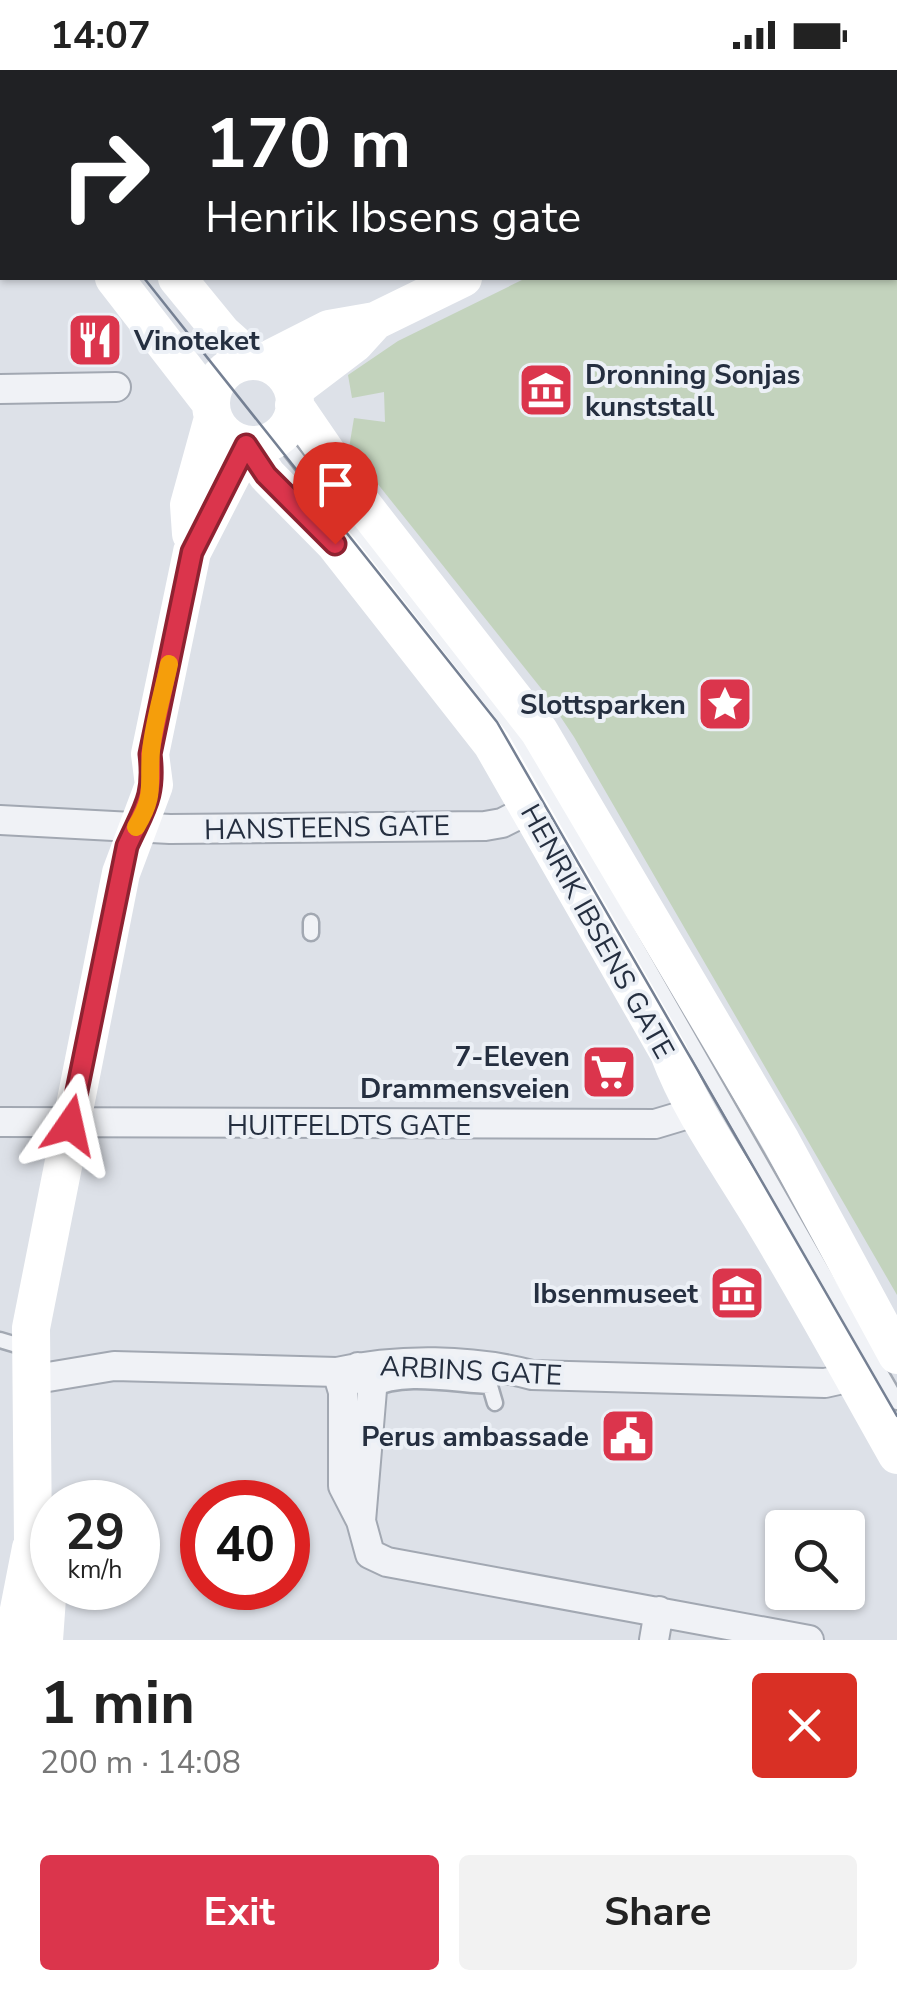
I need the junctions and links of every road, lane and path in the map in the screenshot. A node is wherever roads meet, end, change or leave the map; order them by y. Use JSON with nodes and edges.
{"nodes":[{"id":1,"x":115,"y":280,"type":"edge"},
{"id":2,"x":179,"y":280,"type":"edge"},
{"id":3,"x":459,"y":280,"type":"edge"},
{"id":4,"x":375,"y":321,"type":"junction"},
{"id":5,"x":259,"y":362,"type":"junction"},
{"id":6,"x":116,"y":386,"type":"dead end"},
{"id":7,"x":0,"y":389,"type":"edge"},
{"id":8,"x":212,"y":410,"type":"junction"},
{"id":9,"x":278,"y":419,"type":"junction"},
{"id":10,"x":192,"y":552,"type":"junction"},
{"id":11,"x":530,"y":808,"type":"junction"},
{"id":12,"x":0,"y":820,"type":"edge"},
{"id":13,"x":136,"y":827,"type":"junction"},
{"id":14,"x":696,"y":1112,"type":"junction"},
{"id":15,"x":0,"y":1122,"type":"edge"},
{"id":16,"x":70,"y":1125,"type":"junction"},
{"id":17,"x":897,"y":1355,"type":"edge"},
{"id":18,"x":20,"y":1356,"type":"edge"},
{"id":19,"x":360,"y":1373,"type":"junction"},
{"id":20,"x":852,"y":1376,"type":"junction"},
{"id":21,"x":897,"y":1402,"type":"edge"},
{"id":22,"x":495,"y":1403,"type":"dead end"},
{"id":23,"x":897,"y":1454,"type":"edge"},
{"id":24,"x":356,"y":1462,"type":"junction"},
{"id":25,"x":30,"y":1498,"type":"edge"},
{"id":26,"x":30,"y":1555,"type":"edge"},
{"id":27,"x":47,"y":1610,"type":"edge"},
{"id":28,"x":659,"y":1611,"type":"junction"},
{"id":29,"x":12,"y":1640,"type":"edge"},
{"id":30,"x":44,"y":1640,"type":"edge"},
{"id":31,"x":654,"y":1640,"type":"edge"},
{"id":32,"x":809,"y":1640,"type":"edge"}],
"edges":[{"from":1,"to":8,"type":"main road"},
{"from":2,"to":5,"type":"main road"},
{"from":3,"to":4,"type":"main road"},
{"from":4,"to":5,"type":"main road"},
{"from":4,"to":9,"type":"main road"},
{"from":5,"to":8,"type":"main road"},
{"from":5,"to":9,"type":"main road"},
{"from":6,"to":7,"type":"street"},
{"from":8,"to":9,"type":"main road"},
{"from":8,"to":10,"type":"main road"},
{"from":9,"to":10,"type":"main road"},
{"from":9,"to":11,"type":"main road","name":"HENRIK IBSENS GATE"},
{"from":9,"to":17,"type":"main road","name":"HENRIK IBSENS GATE"},
{"from":9,"to":21,"type":"lane"},
{"from":10,"to":13,"type":"main road"},
{"from":11,"to":13,"type":"street","name":"HANSTEENS GATE"},
{"from":11,"to":14,"type":"main road","name":"HENRIK IBSENS GATE"},
{"from":12,"to":13,"type":"street","name":"HANSTEENS GATE"},
{"from":13,"to":16,"type":"main road"},
{"from":14,"to":16,"type":"street","name":"HUITFELDTS GATE"},
{"from":14,"to":20,"type":"main road","name":"HENRIK IBSENS GATE"},
{"from":15,"to":16,"type":"street","name":"HUITFELDTS GATE"},
{"from":16,"to":18,"type":"main road"},
{"from":18,"to":19,"type":"street","name":"ARBINS GATE"},
{"from":18,"to":25,"type":"main road"},
{"from":19,"to":20,"type":"street","name":"ARBINS GATE"},
{"from":19,"to":22,"type":"lane"},
{"from":19,"to":24,"type":"street"},
{"from":19,"to":24,"type":"street"},
{"from":20,"to":23,"type":"main road","name":"HENRIK IBSENS GATE"},
{"from":24,"to":28,"type":"street"},
{"from":26,"to":29,"type":"main road"},
{"from":27,"to":30,"type":"main road"},
{"from":28,"to":31,"type":"street"},
{"from":28,"to":32,"type":"street"}]}
